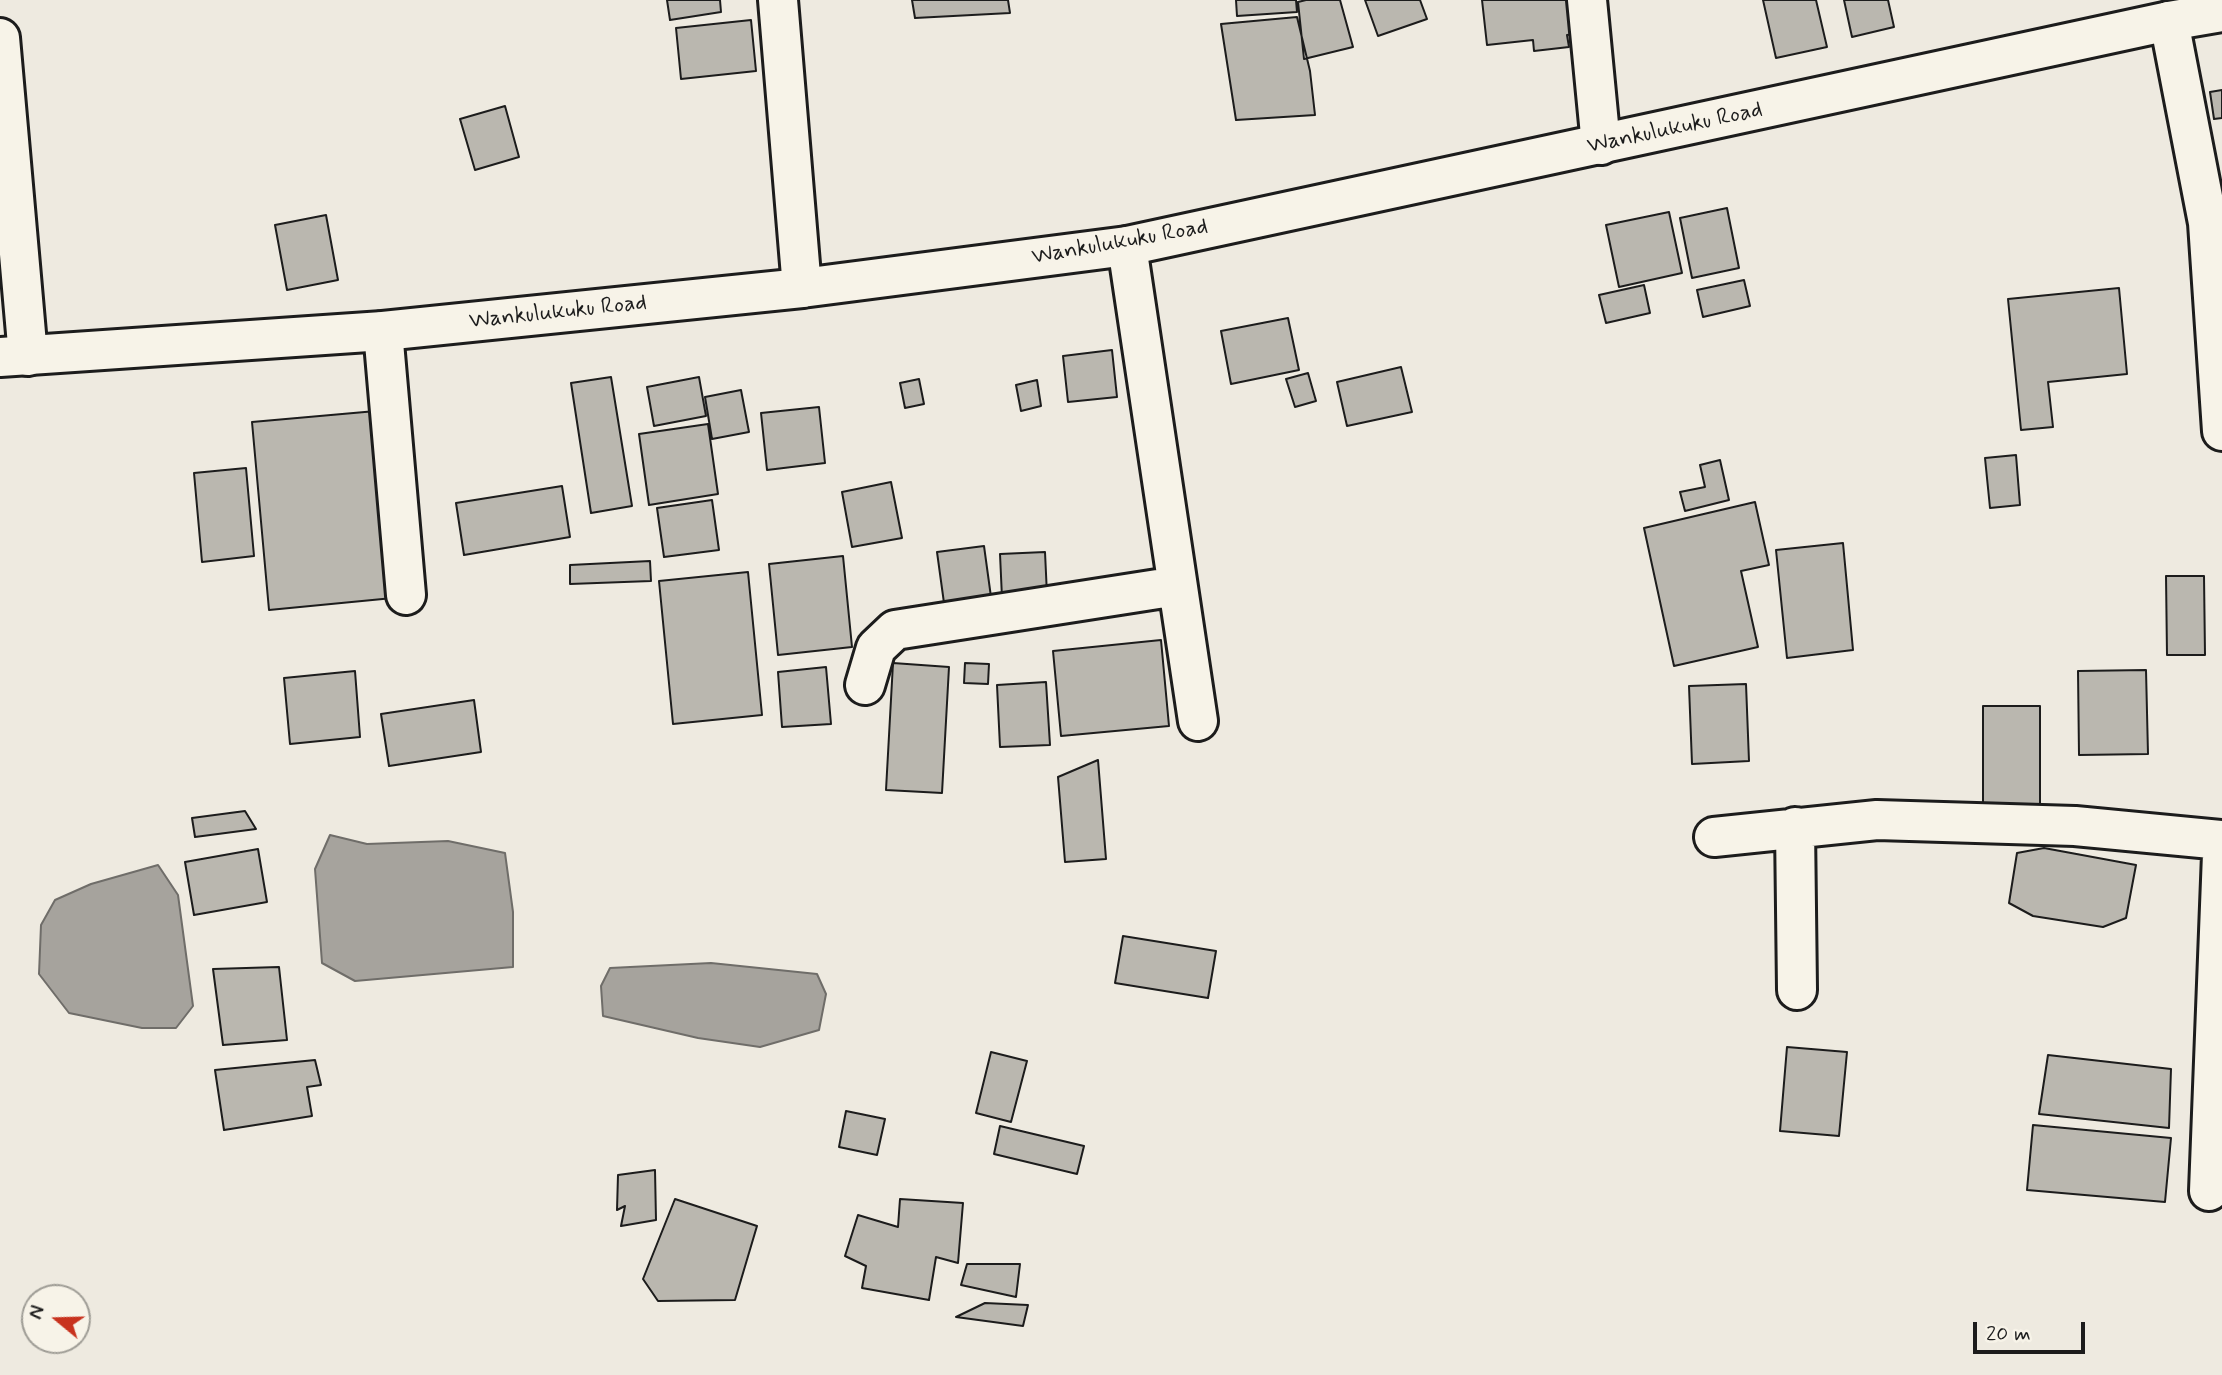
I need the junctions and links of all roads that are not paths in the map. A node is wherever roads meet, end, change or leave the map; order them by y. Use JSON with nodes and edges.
{"nodes":[{"id":1,"x":778,"y":0,"type":"edge"},
{"id":2,"x":1587,"y":0,"type":"edge"},
{"id":3,"x":2222,"y":12,"type":"edge"},
{"id":4,"x":2169,"y":21,"type":"junction"},
{"id":5,"x":0,"y":38,"type":"edge"},
{"id":6,"x":1601,"y":145,"type":"junction"},
{"id":7,"x":1127,"y":246,"type":"junction"},
{"id":8,"x":802,"y":288,"type":"junction"},
{"id":9,"x":383,"y":331,"type":"junction"},
{"id":10,"x":14,"y":357,"type":"edge"},
{"id":11,"x":2222,"y":431,"type":"edge"},
{"id":12,"x":1177,"y":586,"type":"junction"},
{"id":13,"x":406,"y":595,"type":"dead end"},
{"id":14,"x":865,"y":685,"type":"dead end"},
{"id":15,"x":1198,"y":721,"type":"dead end"},
{"id":16,"x":1795,"y":827,"type":"junction"},
{"id":17,"x":1714,"y":837,"type":"dead end"},
{"id":18,"x":2222,"y":840,"type":"edge"},
{"id":19,"x":2222,"y":854,"type":"edge"},
{"id":20,"x":1797,"y":990,"type":"dead end"},
{"id":21,"x":2209,"y":1191,"type":"dead end"}],
"edges":[{"from":1,"to":8,"type":"street"},
{"from":2,"to":6,"type":"street"},
{"from":3,"to":4,"type":"street","name":"Wankulukuku Road"},
{"from":4,"to":6,"type":"street","name":"Wankulukuku Road"},
{"from":4,"to":11,"type":"street"},
{"from":5,"to":10,"type":"street"},
{"from":6,"to":7,"type":"street","name":"Wankulukuku Road"},
{"from":7,"to":8,"type":"street","name":"Wankulukuku Road"},
{"from":7,"to":12,"type":"street"},
{"from":8,"to":9,"type":"street","name":"Wankulukuku Road"},
{"from":9,"to":10,"type":"street","name":"Wankulukuku Road"},
{"from":9,"to":13,"type":"street"},
{"from":12,"to":14,"type":"street"},
{"from":12,"to":15,"type":"street"},
{"from":16,"to":17,"type":"street"},
{"from":16,"to":18,"type":"street"},
{"from":16,"to":20,"type":"street"},
{"from":19,"to":21,"type":"street"}]}
